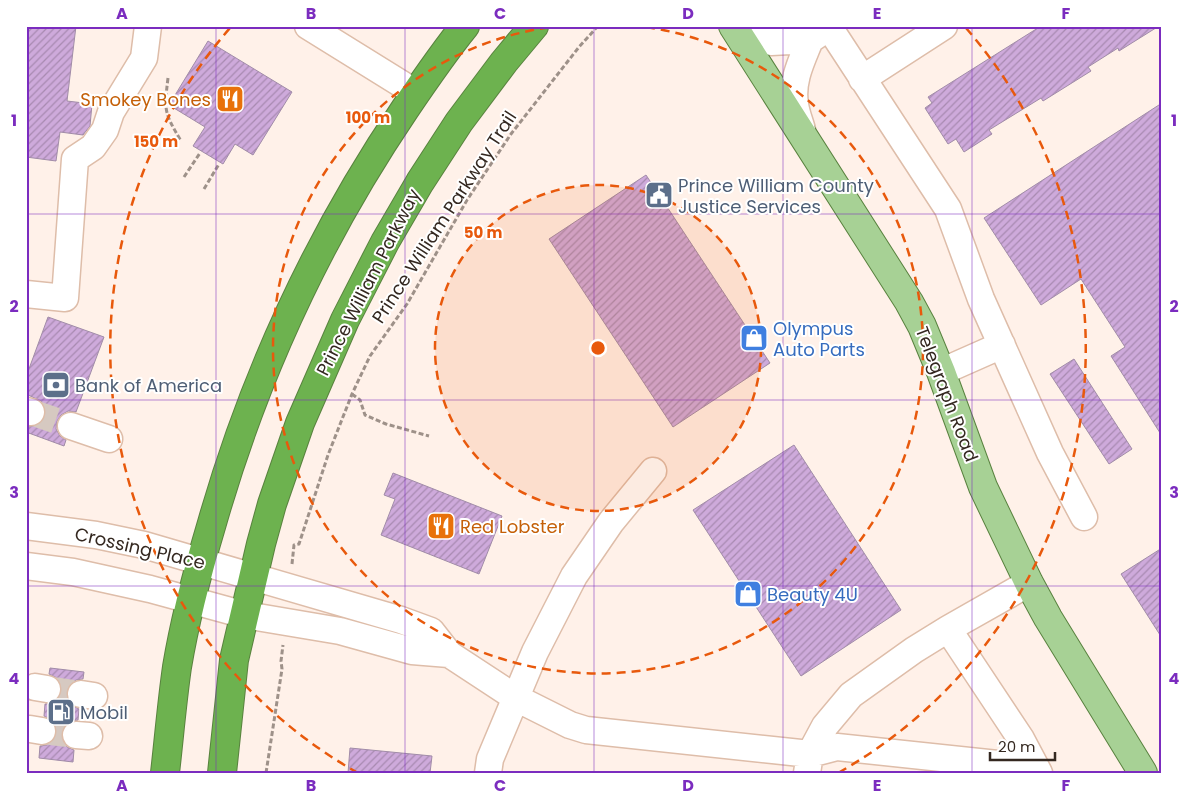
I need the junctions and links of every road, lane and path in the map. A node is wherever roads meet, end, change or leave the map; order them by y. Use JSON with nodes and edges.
{"nodes":[{"id":1,"x":148,"y":26,"type":"edge"},
{"id":2,"x":308,"y":26,"type":"edge"},
{"id":3,"x":464,"y":26,"type":"edge"},
{"id":4,"x":534,"y":26,"type":"edge"},
{"id":5,"x":598,"y":26,"type":"edge"},
{"id":6,"x":733,"y":26,"type":"edge"},
{"id":7,"x":944,"y":26,"type":"edge"},
{"id":8,"x":810,"y":40,"type":"junction"},
{"id":9,"x":168,"y":78,"type":"dead end"},
{"id":10,"x":862,"y":79,"type":"junction"},
{"id":11,"x":416,"y":93,"type":"junction"},
{"id":12,"x":804,"y":137,"type":"junction"},
{"id":13,"x":181,"y":141,"type":"dead end"},
{"id":14,"x":200,"y":152,"type":"dead end"},
{"id":15,"x":219,"y":164,"type":"dead end"},
{"id":16,"x":184,"y":178,"type":"dead end"},
{"id":17,"x":204,"y":189,"type":"dead end"},
{"id":18,"x":26,"y":294,"type":"edge"},
{"id":19,"x":1002,"y":345,"type":"junction"},
{"id":20,"x":941,"y":372,"type":"junction"},
{"id":21,"x":352,"y":394,"type":"junction"},
{"id":22,"x":71,"y":426,"type":"tunnel mouth"},
{"id":23,"x":429,"y":436,"type":"dead end"},
{"id":24,"x":109,"y":438,"type":"dead end"},
{"id":25,"x":653,"y":471,"type":"dead end"},
{"id":26,"x":1084,"y":517,"type":"dead end"},
{"id":27,"x":26,"y":526,"type":"edge"},
{"id":28,"x":294,"y":545,"type":"dead end"},
{"id":29,"x":201,"y":561,"type":"junction"},
{"id":30,"x":26,"y":566,"type":"edge"},
{"id":31,"x":253,"y":576,"type":"junction"},
{"id":32,"x":1029,"y":583,"type":"junction"},
{"id":33,"x":192,"y":600,"type":"junction"},
{"id":34,"x":245,"y":614,"type":"junction"},
{"id":35,"x":948,"y":629,"type":"junction"},
{"id":36,"x":449,"y":654,"type":"junction"},
{"id":37,"x":281,"y":661,"type":"dead end"},
{"id":38,"x":516,"y":698,"type":"junction"},
{"id":39,"x":809,"y":763,"type":"edge"},
{"id":40,"x":1038,"y":770,"type":"edge"},
{"id":41,"x":165,"y":773,"type":"edge"},
{"id":42,"x":222,"y":773,"type":"edge"},
{"id":43,"x":266,"y":773,"type":"edge"},
{"id":44,"x":488,"y":773,"type":"edge"},
{"id":45,"x":1143,"y":773,"type":"edge"}],
"edges":[{"from":1,"to":18,"type":"street"},
{"from":2,"to":11,"type":"street"},
{"from":3,"to":11,"type":"highway"},
{"from":4,"to":31,"type":"highway","name":"Prince William Parkway"},
{"from":5,"to":21,"type":"path","name":"Prince William Parkway Trail"},
{"from":6,"to":8,"type":"street"},
{"from":6,"to":12,"type":"main road","name":"Telegraph Road"},
{"from":7,"to":10,"type":"street"},
{"from":8,"to":10,"type":"street"},
{"from":8,"to":12,"type":"street"},
{"from":9,"to":13,"type":"path"},
{"from":10,"to":19,"type":"street"},
{"from":11,"to":29,"type":"highway"},
{"from":12,"to":20,"type":"main road","name":"Telegraph Road"},
{"from":14,"to":16,"type":"path"},
{"from":15,"to":17,"type":"path"},
{"from":19,"to":20,"type":"street"},
{"from":19,"to":26,"type":"street"},
{"from":20,"to":32,"type":"main road","name":"Telegraph Road"},
{"from":21,"to":23,"type":"path"},
{"from":21,"to":28,"type":"path","name":"Prince William Parkway Trail"},
{"from":22,"to":24,"type":"street"},
{"from":25,"to":38,"type":"street"},
{"from":27,"to":29,"type":"street","name":"Crossing Place"},
{"from":29,"to":31,"type":"street","name":"Crossing Place"},
{"from":29,"to":33,"type":"highway"},
{"from":30,"to":33,"type":"street"},
{"from":31,"to":34,"type":"highway","name":"Prince William Parkway"},
{"from":31,"to":36,"type":"street","name":"Crossing Place"},
{"from":32,"to":35,"type":"street"},
{"from":32,"to":45,"type":"main road","name":"Telegraph Road"},
{"from":33,"to":34,"type":"street"},
{"from":33,"to":41,"type":"highway"},
{"from":34,"to":36,"type":"street"},
{"from":34,"to":42,"type":"highway","name":"Prince William Parkway"},
{"from":35,"to":39,"type":"street"},
{"from":35,"to":40,"type":"street"},
{"from":36,"to":38,"type":"street"},
{"from":37,"to":43,"type":"path"},
{"from":38,"to":39,"type":"street"},
{"from":38,"to":44,"type":"street"},
{"from":39,"to":40,"type":"street"}]}
